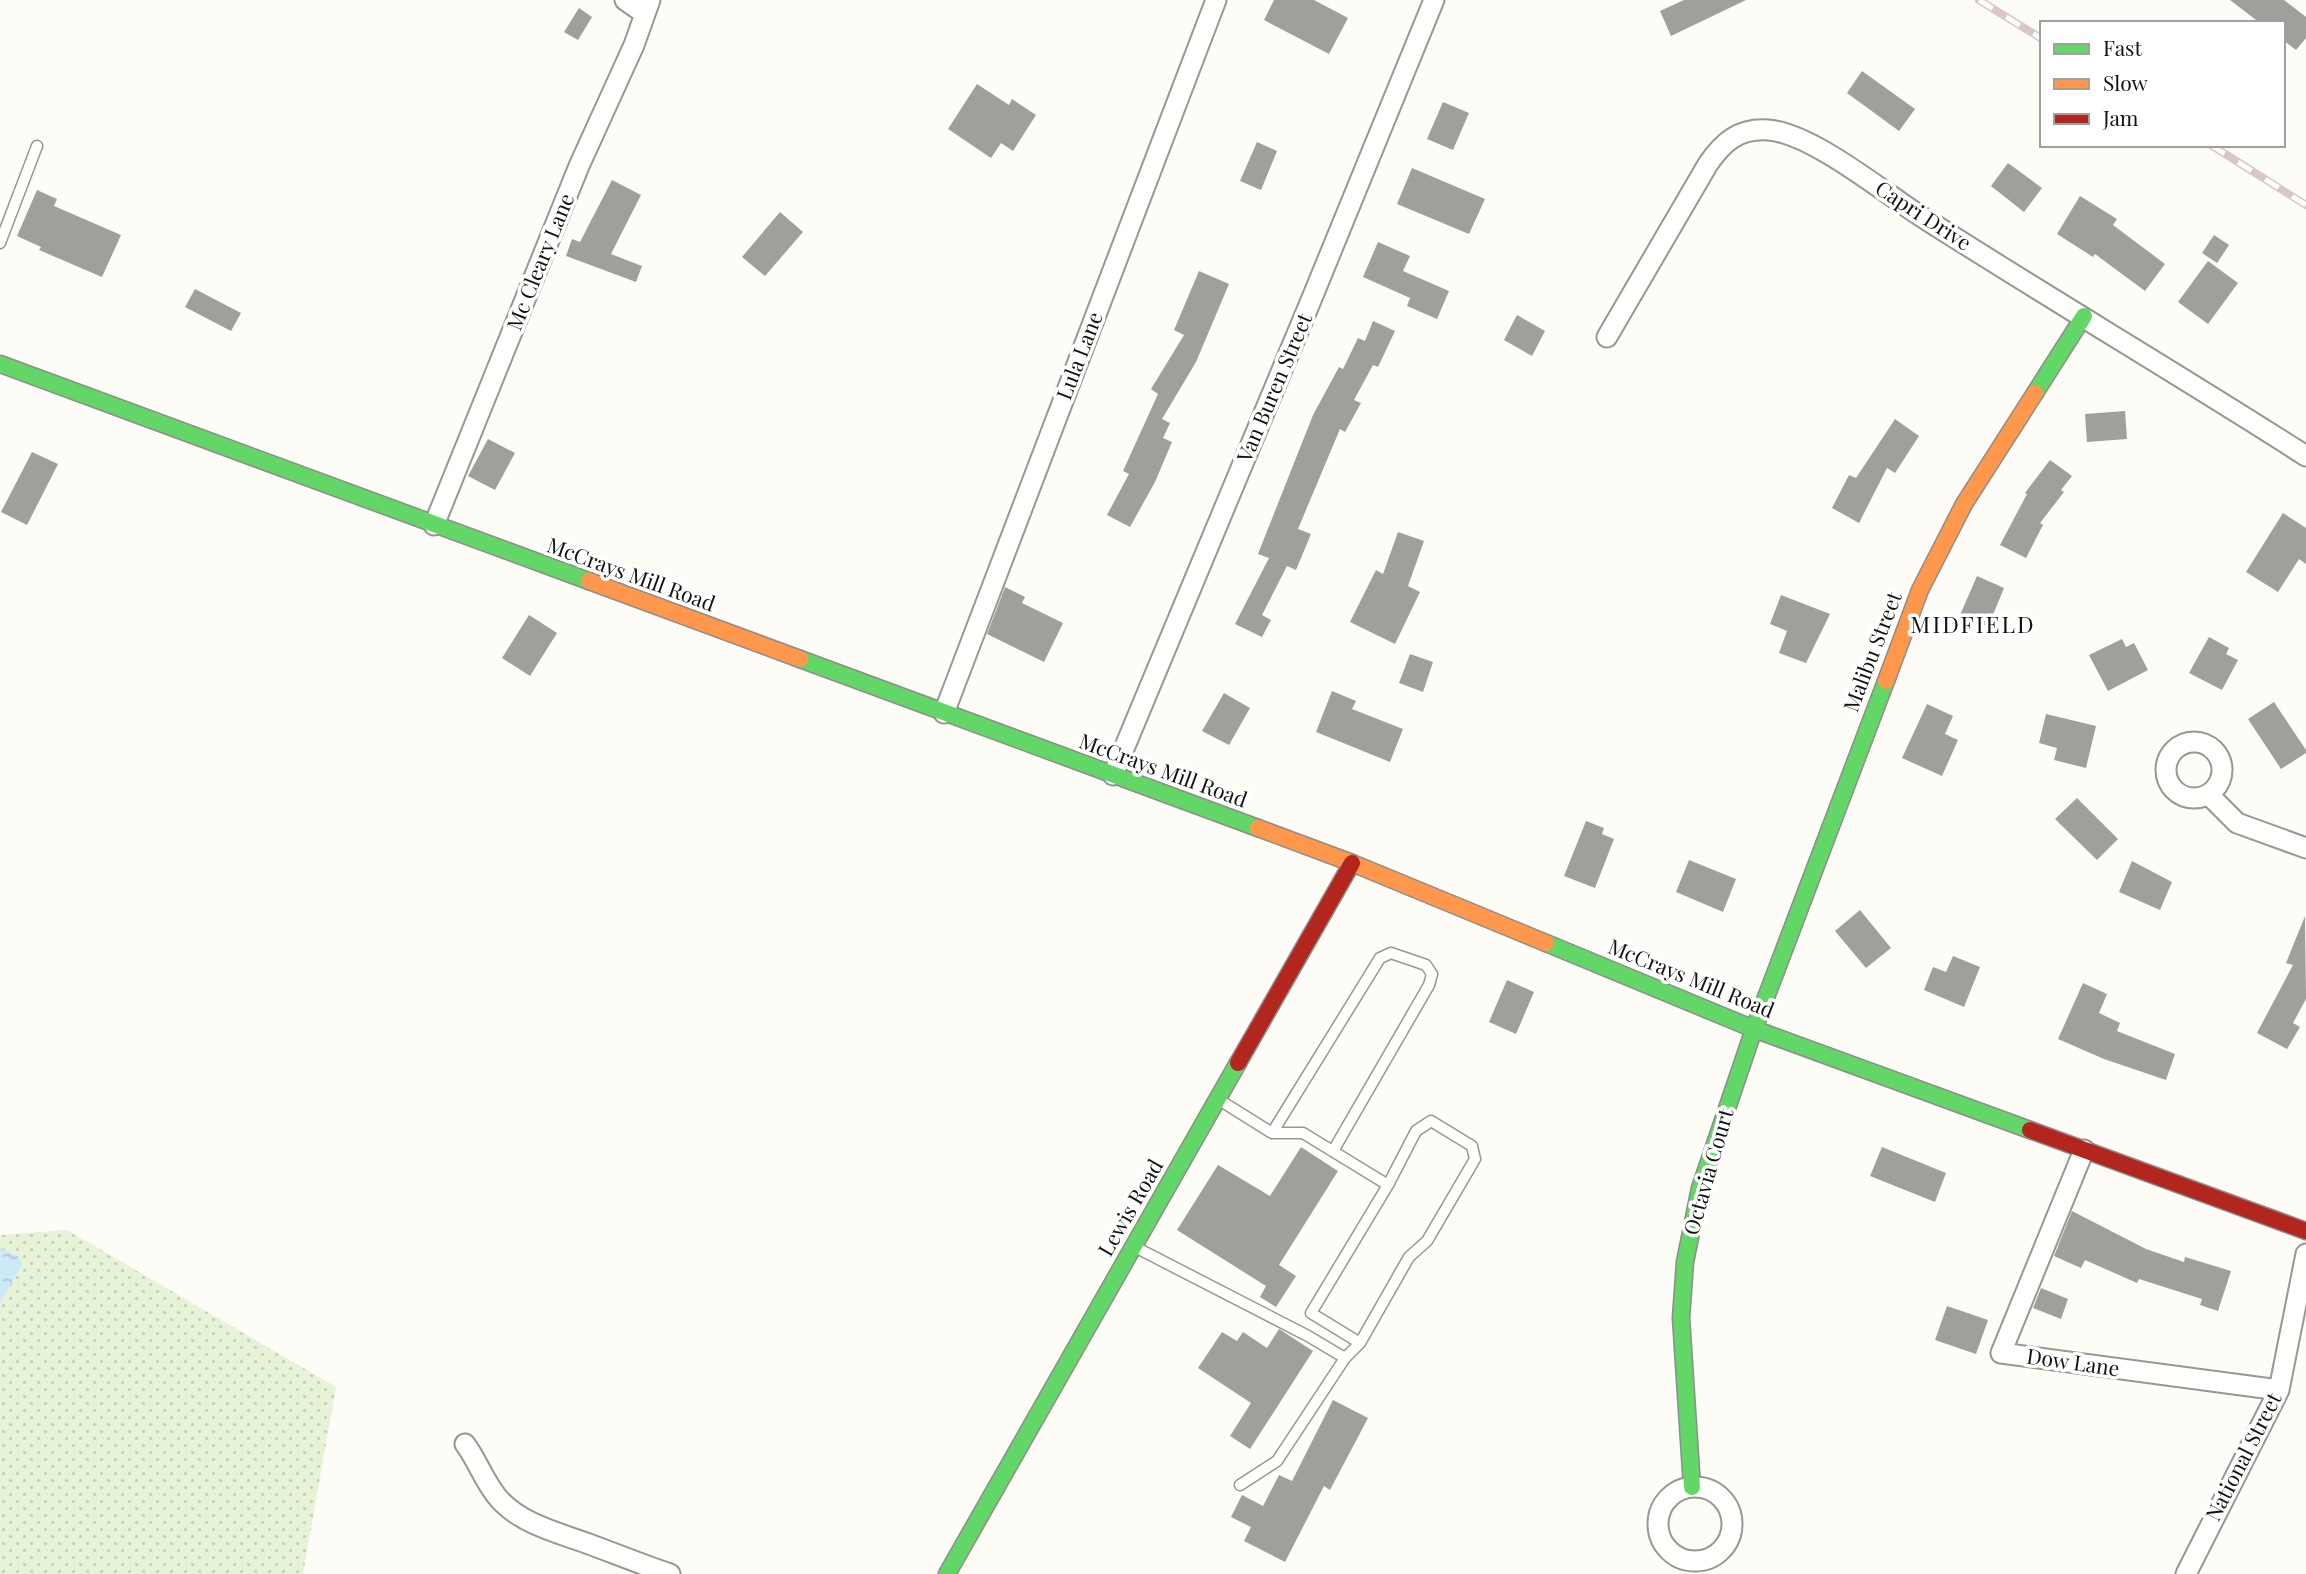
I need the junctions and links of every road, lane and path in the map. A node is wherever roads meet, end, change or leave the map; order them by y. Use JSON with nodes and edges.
{"nodes":[{"id":1,"x":625,"y":0,"type":"edge"},
{"id":2,"x":1216,"y":0,"type":"edge"},
{"id":3,"x":1434,"y":0,"type":"edge"},
{"id":4,"x":648,"y":7,"type":"edge"},
{"id":5,"x":37,"y":146,"type":"dead end"},
{"id":6,"x":0,"y":243,"type":"edge"},
{"id":7,"x":2084,"y":317,"type":"junction"},
{"id":8,"x":1607,"y":337,"type":"dead end"},
{"id":9,"x":0,"y":364,"type":"edge"},
{"id":10,"x":2306,"y":456,"type":"edge"},
{"id":11,"x":434,"y":525,"type":"junction"},
{"id":12,"x":944,"y":713,"type":"junction"},
{"id":13,"x":1112,"y":775,"type":"junction"},
{"id":14,"x":2209,"y":795,"type":"dead end"},
{"id":15,"x":2306,"y":848,"type":"edge"},
{"id":16,"x":1352,"y":863,"type":"junction"},
{"id":17,"x":1754,"y":1029,"type":"junction"},
{"id":18,"x":1218,"y":1099,"type":"junction"},
{"id":19,"x":1272,"y":1133,"type":"junction"},
{"id":20,"x":2084,"y":1150,"type":"junction"},
{"id":21,"x":1333,"y":1152,"type":"junction"},
{"id":22,"x":1388,"y":1185,"type":"junction"},
{"id":23,"x":2306,"y":1231,"type":"edge"},
{"id":24,"x":1133,"y":1246,"type":"junction"},
{"id":25,"x":2306,"y":1254,"type":"edge"},
{"id":26,"x":1360,"y":1343,"type":"junction"},
{"id":27,"x":1345,"y":1358,"type":"junction"},
{"id":28,"x":2279,"y":1390,"type":"junction"},
{"id":29,"x":465,"y":1444,"type":"dead end"},
{"id":30,"x":1240,"y":1485,"type":"dead end"},
{"id":31,"x":1692,"y":1487,"type":"dead end"},
{"id":32,"x":670,"y":1574,"type":"edge"},
{"id":33,"x":947,"y":1574,"type":"edge"},
{"id":34,"x":2186,"y":1574,"type":"edge"}],
"edges":[{"from":1,"to":4,"type":"street"},
{"from":2,"to":12,"type":"street","name":"Lula Lane"},
{"from":3,"to":13,"type":"street","name":"Van Buren Street"},
{"from":4,"to":11,"type":"street","name":"Mc Cleary Lane"},
{"from":5,"to":6,"type":"lane"},
{"from":7,"to":8,"type":"street","name":"Capri Drive"},
{"from":7,"to":10,"type":"street","name":"Capri Drive"},
{"from":7,"to":17,"type":"street","name":"Malibu Street"},
{"from":9,"to":11,"type":"street","name":"McCrays Mill Road"},
{"from":11,"to":12,"type":"street","name":"McCrays Mill Road"},
{"from":12,"to":13,"type":"street","name":"McCrays Mill Road"},
{"from":13,"to":16,"type":"street","name":"McCrays Mill Road"},
{"from":14,"to":15,"type":"street"},
{"from":16,"to":17,"type":"street","name":"McCrays Mill Road"},
{"from":16,"to":18,"type":"street","name":"Lewis Road"},
{"from":17,"to":20,"type":"street","name":"McCrays Mill Road"},
{"from":17,"to":31,"type":"street","name":"Octavia Court"},
{"from":18,"to":19,"type":"lane"},
{"from":18,"to":24,"type":"street","name":"Lewis Road"},
{"from":19,"to":21,"type":"lane"},
{"from":19,"to":21,"type":"lane"},
{"from":20,"to":23,"type":"street","name":"McCrays Mill Road"},
{"from":20,"to":28,"type":"street","name":"Dow Lane"},
{"from":21,"to":22,"type":"lane"},
{"from":22,"to":26,"type":"lane"},
{"from":22,"to":26,"type":"lane"},
{"from":24,"to":27,"type":"lane"},
{"from":24,"to":33,"type":"street","name":"Lewis Road"},
{"from":25,"to":28,"type":"street","name":"National Street"},
{"from":26,"to":27,"type":"lane"},
{"from":27,"to":30,"type":"lane"},
{"from":28,"to":34,"type":"street","name":"National Street"},
{"from":29,"to":32,"type":"street"}]}
